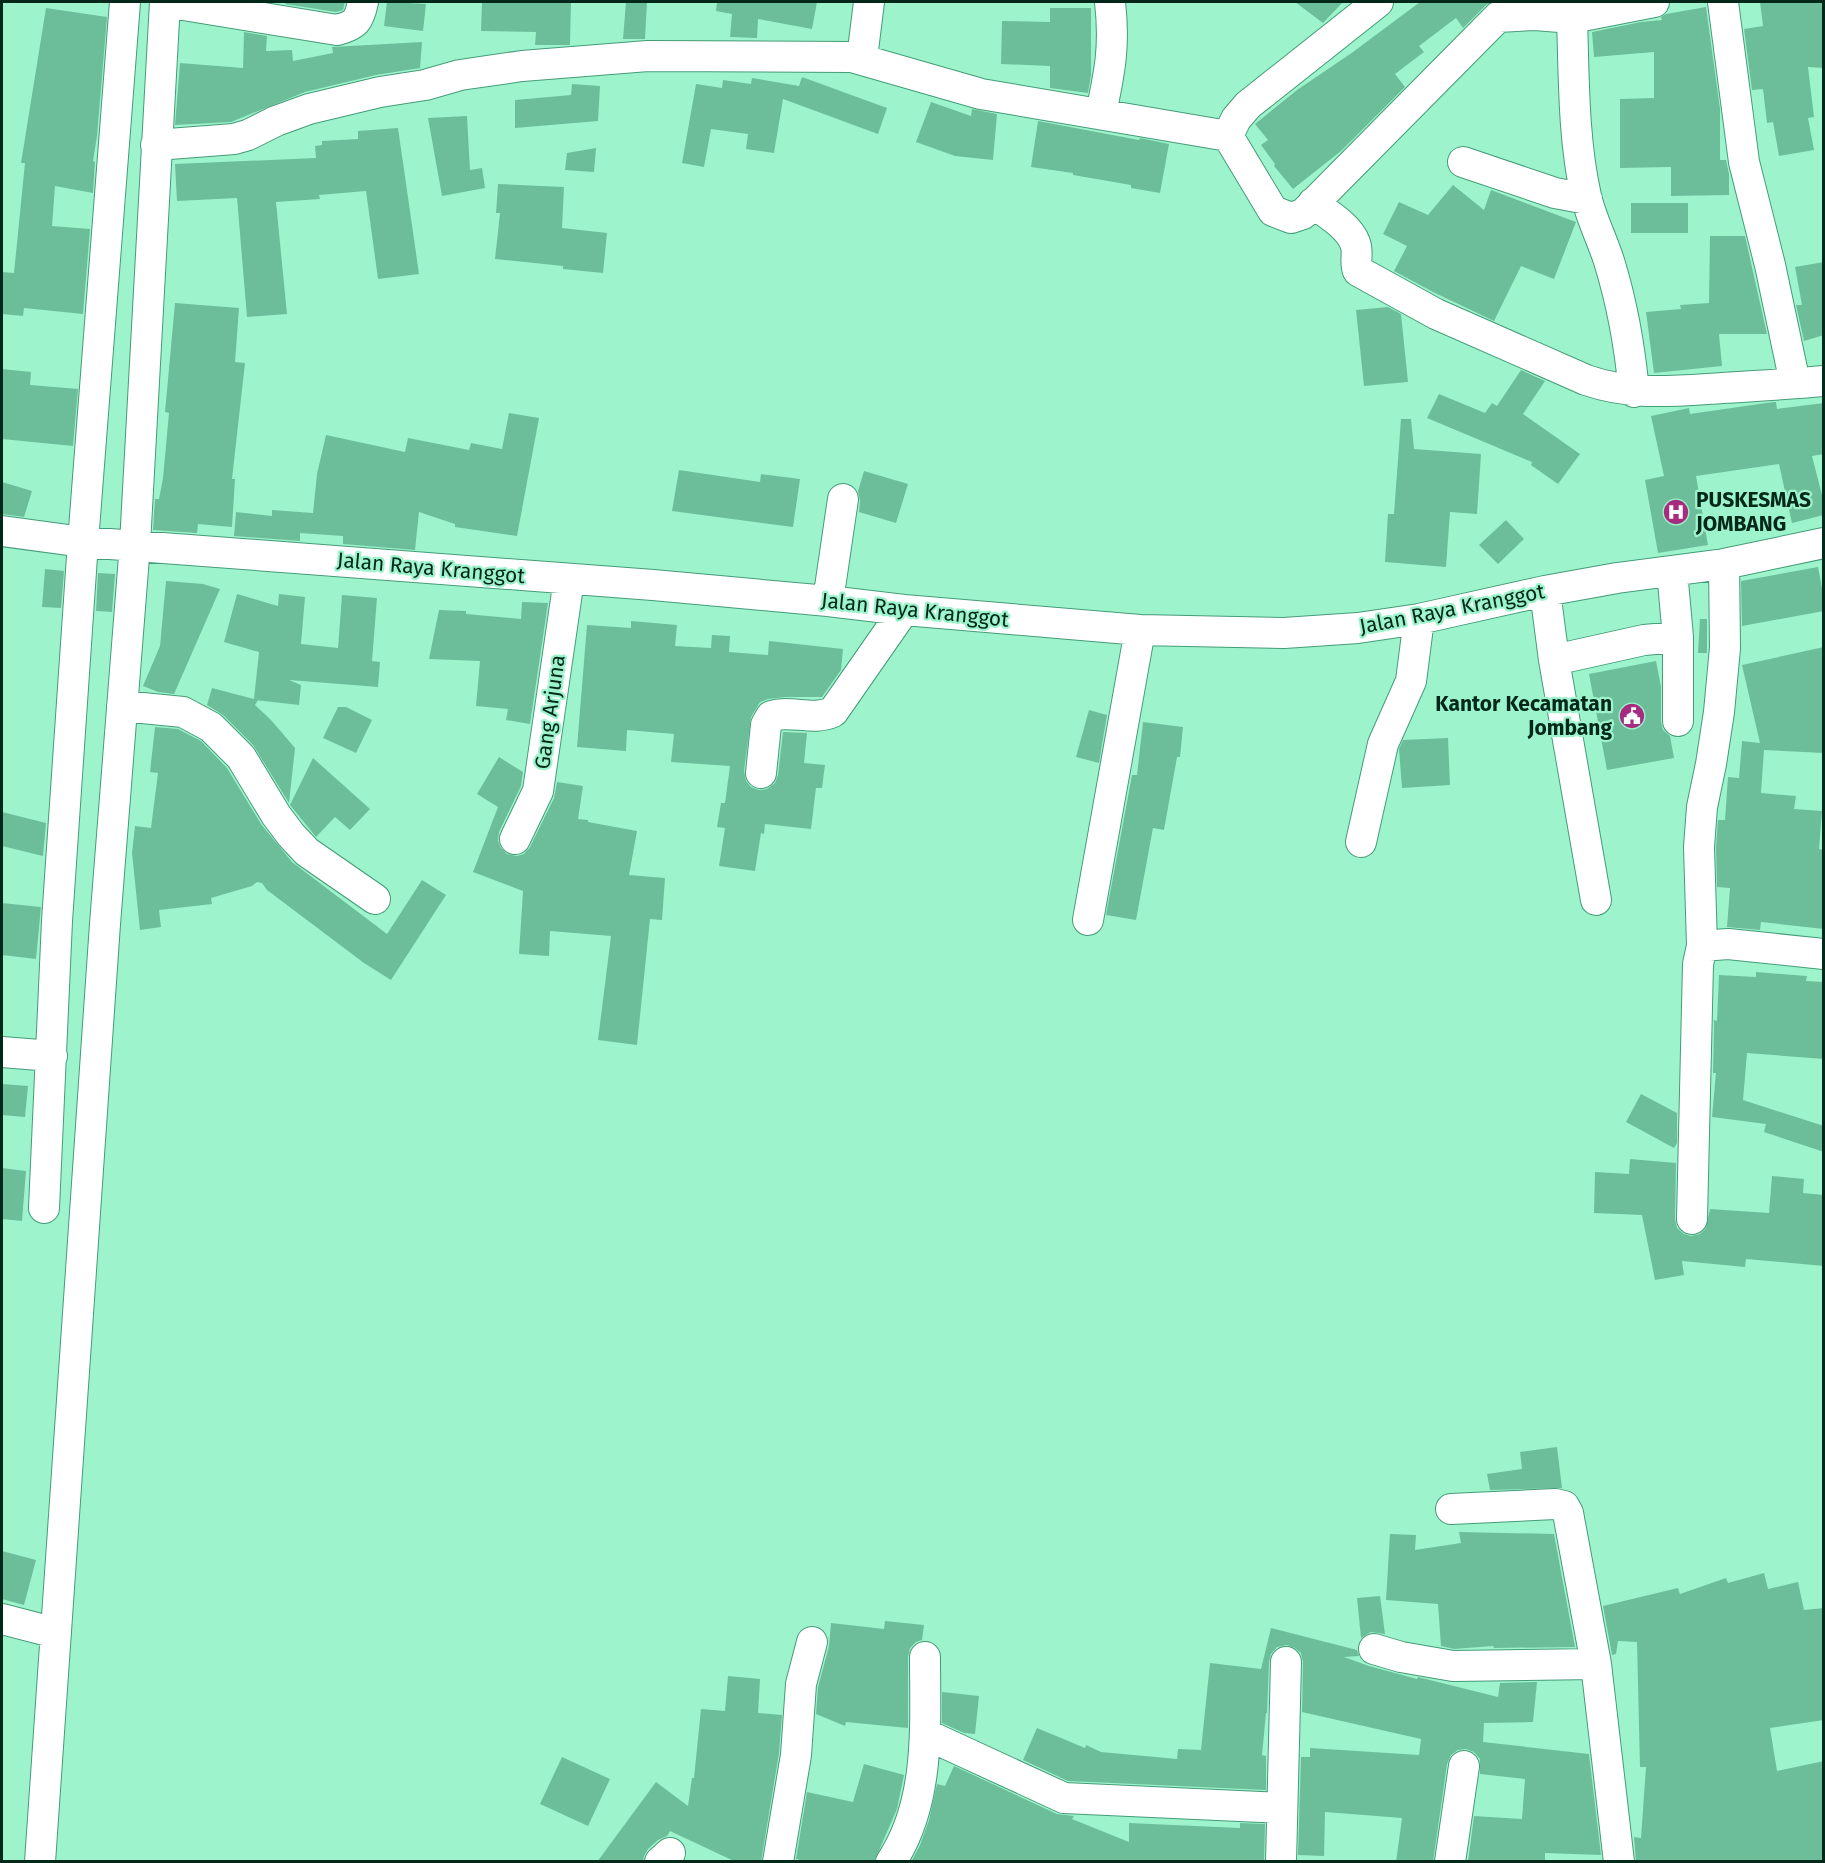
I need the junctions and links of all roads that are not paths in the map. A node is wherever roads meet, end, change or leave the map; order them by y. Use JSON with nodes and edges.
{"nodes":[{"id":1,"x":125,"y":2,"type":"edge"},
{"id":2,"x":165,"y":2,"type":"edge"},
{"id":3,"x":363,"y":2,"type":"edge"},
{"id":4,"x":869,"y":2,"type":"edge"},
{"id":5,"x":1110,"y":2,"type":"edge"},
{"id":6,"x":1654,"y":2,"type":"edge"},
{"id":7,"x":1723,"y":2,"type":"edge"},
{"id":8,"x":1372,"y":3,"type":"edge"},
{"id":9,"x":1493,"y":9,"type":"edge"},
{"id":10,"x":1572,"y":18,"type":"junction"},
{"id":11,"x":862,"y":58,"type":"junction"},
{"id":12,"x":1101,"y":113,"type":"junction"},
{"id":13,"x":1228,"y":136,"type":"junction"},
{"id":14,"x":156,"y":145,"type":"junction"},
{"id":15,"x":1463,"y":162,"type":"dead end"},
{"id":16,"x":1587,"y":199,"type":"junction"},
{"id":17,"x":1313,"y":203,"type":"junction"},
{"id":18,"x":1809,"y":382,"type":"edge"},
{"id":19,"x":1634,"y":392,"type":"junction"},
{"id":20,"x":843,"y":499,"type":"dead end"},
{"id":21,"x":2,"y":531,"type":"edge"},
{"id":22,"x":87,"y":542,"type":"junction"},
{"id":23,"x":128,"y":543,"type":"junction"},
{"id":24,"x":1824,"y":543,"type":"edge"},
{"id":25,"x":1724,"y":564,"type":"junction"},
{"id":26,"x":1672,"y":571,"type":"junction"},
{"id":27,"x":569,"y":579,"type":"junction"},
{"id":28,"x":1545,"y":591,"type":"junction"},
{"id":29,"x":828,"y":601,"type":"junction"},
{"id":30,"x":904,"y":610,"type":"junction"},
{"id":31,"x":1419,"y":619,"type":"junction"},
{"id":32,"x":1140,"y":630,"type":"junction"},
{"id":33,"x":1678,"y":637,"type":"junction"},
{"id":34,"x":1554,"y":660,"type":"junction"},
{"id":35,"x":122,"y":706,"type":"junction"},
{"id":36,"x":1678,"y":721,"type":"dead end"},
{"id":37,"x":761,"y":773,"type":"dead end"},
{"id":38,"x":515,"y":839,"type":"dead end"},
{"id":39,"x":1360,"y":842,"type":"dead end"},
{"id":40,"x":375,"y":899,"type":"dead end"},
{"id":41,"x":1596,"y":900,"type":"dead end"},
{"id":42,"x":1088,"y":920,"type":"dead end"},
{"id":43,"x":79,"y":923,"type":"junction"},
{"id":44,"x":1702,"y":946,"type":"junction"},
{"id":45,"x":1824,"y":954,"type":"edge"},
{"id":46,"x":2,"y":1052,"type":"edge"},
{"id":47,"x":52,"y":1056,"type":"junction"},
{"id":48,"x":44,"y":1208,"type":"dead end"},
{"id":49,"x":1692,"y":1219,"type":"dead end"},
{"id":50,"x":1451,"y":1509,"type":"dead end"},
{"id":51,"x":2,"y":1619,"type":"edge"},
{"id":52,"x":56,"y":1633,"type":"junction"},
{"id":53,"x":812,"y":1642,"type":"dead end"},
{"id":54,"x":1374,"y":1648,"type":"dead end"},
{"id":55,"x":925,"y":1657,"type":"dead end"},
{"id":56,"x":1286,"y":1662,"type":"dead end"},
{"id":57,"x":1596,"y":1664,"type":"junction"},
{"id":58,"x":926,"y":1734,"type":"junction"},
{"id":59,"x":1464,"y":1766,"type":"dead end"},
{"id":60,"x":1282,"y":1808,"type":"junction"},
{"id":61,"x":40,"y":1862,"type":"edge"},
{"id":62,"x":778,"y":1862,"type":"edge"},
{"id":63,"x":891,"y":1862,"type":"edge"},
{"id":64,"x":1281,"y":1862,"type":"edge"},
{"id":65,"x":1450,"y":1862,"type":"edge"},
{"id":66,"x":1619,"y":1862,"type":"edge"}],
"edges":[{"from":1,"to":22,"type":"street"},
{"from":2,"to":3,"type":"street"},
{"from":2,"to":14,"type":"street"},
{"from":4,"to":11,"type":"street"},
{"from":5,"to":12,"type":"street"},
{"from":6,"to":10,"type":"street"},
{"from":7,"to":18,"type":"street"},
{"from":8,"to":13,"type":"street"},
{"from":9,"to":10,"type":"street"},
{"from":9,"to":17,"type":"street"},
{"from":10,"to":16,"type":"street"},
{"from":11,"to":12,"type":"street"},
{"from":11,"to":14,"type":"street"},
{"from":12,"to":13,"type":"street"},
{"from":13,"to":17,"type":"street"},
{"from":14,"to":23,"type":"street"},
{"from":15,"to":16,"type":"street"},
{"from":16,"to":19,"type":"street"},
{"from":17,"to":19,"type":"street"},
{"from":18,"to":19,"type":"street"},
{"from":20,"to":29,"type":"street"},
{"from":21,"to":22,"type":"street","name":"Jalan Raya Kranggot"},
{"from":22,"to":23,"type":"street","name":"Jalan Raya Kranggot"},
{"from":22,"to":43,"type":"street"},
{"from":23,"to":27,"type":"street","name":"Jalan Raya Kranggot"},
{"from":23,"to":35,"type":"street"},
{"from":24,"to":25,"type":"street","name":"Jalan Raya Kranggot"},
{"from":25,"to":26,"type":"street","name":"Jalan Raya Kranggot"},
{"from":25,"to":44,"type":"street"},
{"from":26,"to":28,"type":"street","name":"Jalan Raya Kranggot"},
{"from":26,"to":33,"type":"street"},
{"from":27,"to":29,"type":"street","name":"Jalan Raya Kranggot"},
{"from":27,"to":38,"type":"street","name":"Gang Arjuna"},
{"from":28,"to":31,"type":"street","name":"Jalan Raya Kranggot"},
{"from":28,"to":34,"type":"street"},
{"from":29,"to":30,"type":"street","name":"Jalan Raya Kranggot"},
{"from":30,"to":32,"type":"street","name":"Jalan Raya Kranggot"},
{"from":30,"to":37,"type":"street"},
{"from":31,"to":32,"type":"street","name":"Jalan Raya Kranggot"},
{"from":31,"to":39,"type":"street"},
{"from":32,"to":42,"type":"street"},
{"from":33,"to":34,"type":"street"},
{"from":33,"to":36,"type":"street"},
{"from":34,"to":41,"type":"street"},
{"from":35,"to":40,"type":"street"},
{"from":35,"to":43,"type":"street"},
{"from":43,"to":47,"type":"street"},
{"from":43,"to":52,"type":"street"},
{"from":44,"to":45,"type":"street"},
{"from":44,"to":49,"type":"street"},
{"from":46,"to":47,"type":"street"},
{"from":47,"to":48,"type":"street"},
{"from":50,"to":57,"type":"street"},
{"from":51,"to":52,"type":"street"},
{"from":52,"to":61,"type":"street"},
{"from":53,"to":62,"type":"street"},
{"from":54,"to":57,"type":"street"},
{"from":55,"to":58,"type":"street"},
{"from":56,"to":60,"type":"street"},
{"from":57,"to":66,"type":"street"},
{"from":58,"to":60,"type":"street"},
{"from":58,"to":63,"type":"street"},
{"from":59,"to":65,"type":"street"},
{"from":60,"to":64,"type":"street"}]}
